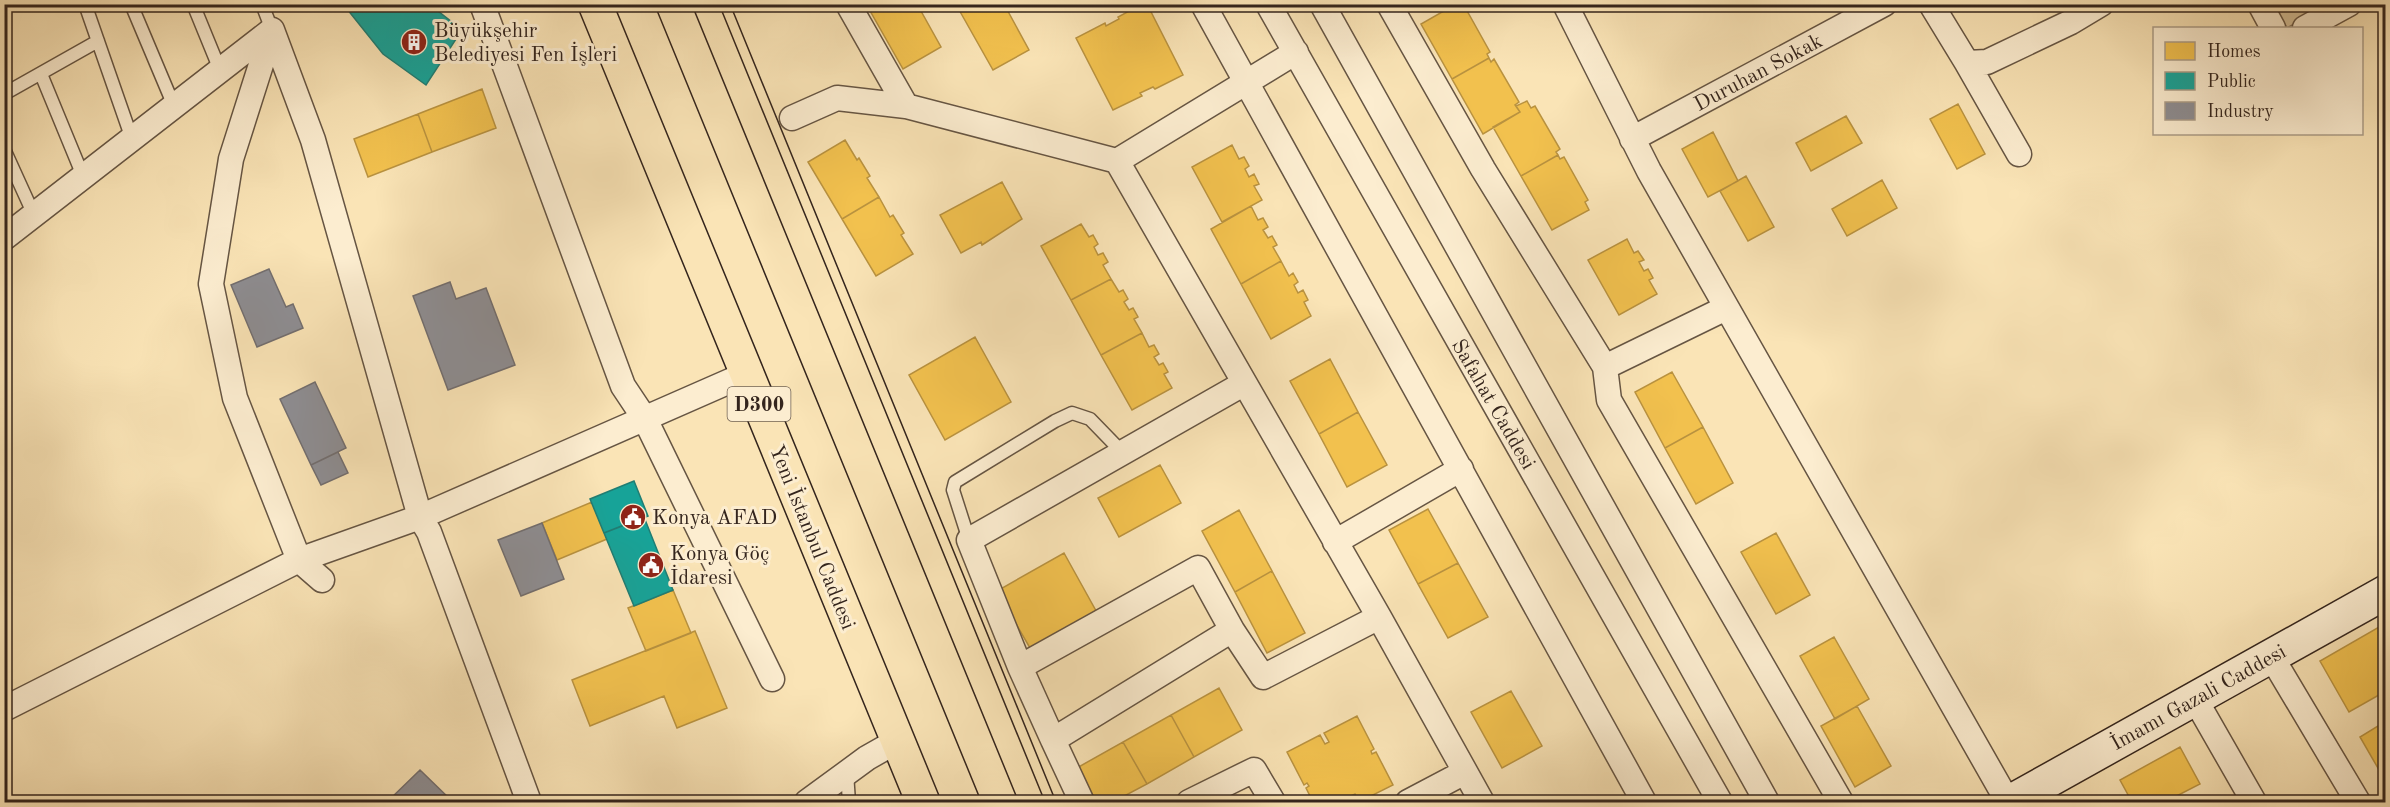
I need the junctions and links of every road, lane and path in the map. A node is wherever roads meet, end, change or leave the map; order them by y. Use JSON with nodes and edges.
{"nodes":[{"id":1,"x":85,"y":4,"type":"edge"},
{"id":2,"x":131,"y":4,"type":"edge"},
{"id":3,"x":193,"y":4,"type":"edge"},
{"id":4,"x":262,"y":4,"type":"edge"},
{"id":5,"x":482,"y":4,"type":"edge"},
{"id":6,"x":595,"y":4,"type":"edge"},
{"id":7,"x":673,"y":4,"type":"edge"},
{"id":8,"x":848,"y":4,"type":"edge"},
{"id":9,"x":1203,"y":4,"type":"edge"},
{"id":10,"x":1268,"y":4,"type":"edge"},
{"id":11,"x":1322,"y":4,"type":"edge"},
{"id":12,"x":1565,"y":4,"type":"edge"},
{"id":13,"x":1884,"y":4,"type":"edge"},
{"id":14,"x":1931,"y":4,"type":"edge"},
{"id":15,"x":2101,"y":4,"type":"edge"},
{"id":16,"x":2260,"y":4,"type":"edge"},
{"id":17,"x":2349,"y":4,"type":"edge"},
{"id":18,"x":1392,"y":6,"type":"edge"},
{"id":19,"x":2272,"y":27,"type":"edge"},
{"id":20,"x":2307,"y":27,"type":"edge"},
{"id":21,"x":272,"y":30,"type":"junction"},
{"id":22,"x":98,"y":41,"type":"junction"},
{"id":23,"x":1296,"y":52,"type":"junction"},
{"id":24,"x":1967,"y":63,"type":"junction"},
{"id":25,"x":220,"y":70,"type":"junction"},
{"id":26,"x":41,"y":74,"type":"junction"},
{"id":27,"x":1247,"y":82,"type":"junction"},
{"id":28,"x":4,"y":94,"type":"edge"},
{"id":29,"x":174,"y":106,"type":"junction"},
{"id":30,"x":906,"y":106,"type":"junction"},
{"id":31,"x":792,"y":118,"type":"dead end"},
{"id":32,"x":132,"y":139,"type":"junction"},
{"id":33,"x":1632,"y":139,"type":"junction"},
{"id":34,"x":4,"y":149,"type":"edge"},
{"id":35,"x":2019,"y":154,"type":"dead end"},
{"id":36,"x":1117,"y":161,"type":"junction"},
{"id":37,"x":83,"y":176,"type":"junction"},
{"id":38,"x":34,"y":215,"type":"junction"},
{"id":39,"x":4,"y":238,"type":"edge"},
{"id":40,"x":1726,"y":308,"type":"junction"},
{"id":41,"x":1605,"y":367,"type":"junction"},
{"id":42,"x":746,"y":374,"type":"junction"},
{"id":43,"x":1244,"y":384,"type":"junction"},
{"id":44,"x":645,"y":419,"type":"junction"},
{"id":45,"x":1123,"y":453,"type":"junction"},
{"id":46,"x":1461,"y":469,"type":"junction"},
{"id":47,"x":420,"y":517,"type":"junction"},
{"id":48,"x":969,"y":540,"type":"junction"},
{"id":49,"x":1335,"y":542,"type":"junction"},
{"id":50,"x":299,"y":560,"type":"junction"},
{"id":51,"x":322,"y":580,"type":"dead end"},
{"id":52,"x":2385,"y":592,"type":"edge"},
{"id":53,"x":1378,"y":617,"type":"junction"},
{"id":54,"x":1232,"y":630,"type":"junction"},
{"id":55,"x":2271,"y":656,"type":"junction"},
{"id":56,"x":1020,"y":667,"type":"junction"},
{"id":57,"x":772,"y":680,"type":"dead end"},
{"id":58,"x":2195,"y":699,"type":"junction"},
{"id":59,"x":4,"y":709,"type":"edge"},
{"id":60,"x":1053,"y":740,"type":"junction"},
{"id":61,"x":897,"y":741,"type":"junction"},
{"id":62,"x":1465,"y":772,"type":"junction"},
{"id":63,"x":847,"y":773,"type":"junction"},
{"id":64,"x":1766,"y":798,"type":"edge"},
{"id":65,"x":2016,"y":801,"type":"edge"},
{"id":66,"x":528,"y":802,"type":"edge"},
{"id":67,"x":807,"y":802,"type":"edge"},
{"id":68,"x":849,"y":802,"type":"edge"},
{"id":69,"x":923,"y":802,"type":"edge"},
{"id":70,"x":1000,"y":802,"type":"edge"},
{"id":71,"x":1082,"y":802,"type":"edge"},
{"id":72,"x":1189,"y":802,"type":"edge"},
{"id":73,"x":1273,"y":802,"type":"edge"},
{"id":74,"x":1408,"y":802,"type":"edge"},
{"id":75,"x":1482,"y":802,"type":"edge"},
{"id":76,"x":1644,"y":802,"type":"edge"},
{"id":77,"x":1720,"y":802,"type":"edge"},
{"id":78,"x":1841,"y":802,"type":"edge"},
{"id":79,"x":2254,"y":802,"type":"edge"},
{"id":80,"x":2358,"y":802,"type":"edge"}],
"edges":[{"from":1,"to":22,"type":"lane"},
{"from":2,"to":29,"type":"lane"},
{"from":3,"to":25,"type":"lane"},
{"from":4,"to":21,"type":"lane"},
{"from":5,"to":44,"type":"street"},
{"from":6,"to":42,"type":"highway","name":"Yeni İstanbul Caddesi","number":"D300"},
{"from":7,"to":70,"type":"highway"},
{"from":8,"to":30,"type":"street"},
{"from":9,"to":27,"type":"street"},
{"from":10,"to":23,"type":"street","name":"Safahat Caddesi"},
{"from":11,"to":64,"type":"street","name":"Safahat Caddesi"},
{"from":12,"to":33,"type":"street"},
{"from":13,"to":33,"type":"street","name":"Duruhan Sokak"},
{"from":14,"to":24,"type":"street"},
{"from":15,"to":24,"type":"street"},
{"from":16,"to":19,"type":"street"},
{"from":17,"to":20,"type":"street"},
{"from":18,"to":41,"type":"street"},
{"from":21,"to":25,"type":"street"},
{"from":21,"to":47,"type":"street"},
{"from":21,"to":50,"type":"street"},
{"from":22,"to":26,"type":"lane"},
{"from":22,"to":32,"type":"lane"},
{"from":23,"to":27,"type":"street"},
{"from":23,"to":77,"type":"street","name":"Safahat Caddesi"},
{"from":24,"to":35,"type":"street"},
{"from":25,"to":29,"type":"street"},
{"from":26,"to":28,"type":"lane"},
{"from":26,"to":37,"type":"lane"},
{"from":27,"to":36,"type":"street"},
{"from":27,"to":46,"type":"street"},
{"from":29,"to":32,"type":"street"},
{"from":30,"to":31,"type":"street"},
{"from":30,"to":36,"type":"street"},
{"from":32,"to":37,"type":"street"},
{"from":33,"to":40,"type":"street"},
{"from":34,"to":38,"type":"lane"},
{"from":36,"to":43,"type":"street"},
{"from":37,"to":38,"type":"street"},
{"from":38,"to":39,"type":"street"},
{"from":40,"to":41,"type":"street"},
{"from":40,"to":65,"type":"street"},
{"from":41,"to":78,"type":"street"},
{"from":42,"to":44,"type":"street"},
{"from":42,"to":61,"type":"highway","name":"Yeni İstanbul Caddesi","number":"D300"},
{"from":43,"to":45,"type":"street"},
{"from":43,"to":49,"type":"street"},
{"from":44,"to":47,"type":"street"},
{"from":44,"to":57,"type":"street"},
{"from":45,"to":48,"type":"street"},
{"from":45,"to":48,"type":"lane"},
{"from":46,"to":49,"type":"street"},
{"from":46,"to":76,"type":"street"},
{"from":47,"to":50,"type":"street"},
{"from":47,"to":66,"type":"street"},
{"from":48,"to":56,"type":"street"},
{"from":49,"to":53,"type":"street"},
{"from":50,"to":51,"type":"street"},
{"from":50,"to":59,"type":"street"},
{"from":52,"to":55,"type":"street","name":"İmamı Gazali Caddesi"},
{"from":53,"to":54,"type":"street"},
{"from":53,"to":62,"type":"street"},
{"from":54,"to":56,"type":"street"},
{"from":54,"to":60,"type":"street"},
{"from":55,"to":58,"type":"street","name":"İmamı Gazali Caddesi"},
{"from":55,"to":80,"type":"street"},
{"from":56,"to":60,"type":"street"},
{"from":58,"to":65,"type":"street","name":"İmamı Gazali Caddesi"},
{"from":58,"to":79,"type":"street"},
{"from":60,"to":71,"type":"street"},
{"from":61,"to":63,"type":"street"},
{"from":61,"to":69,"type":"highway","name":"Yeni İstanbul Caddesi","number":"D300"},
{"from":62,"to":74,"type":"street"},
{"from":62,"to":75,"type":"street"},
{"from":63,"to":67,"type":"street"},
{"from":63,"to":68,"type":"lane"},
{"from":72,"to":73,"type":"street"}]}
